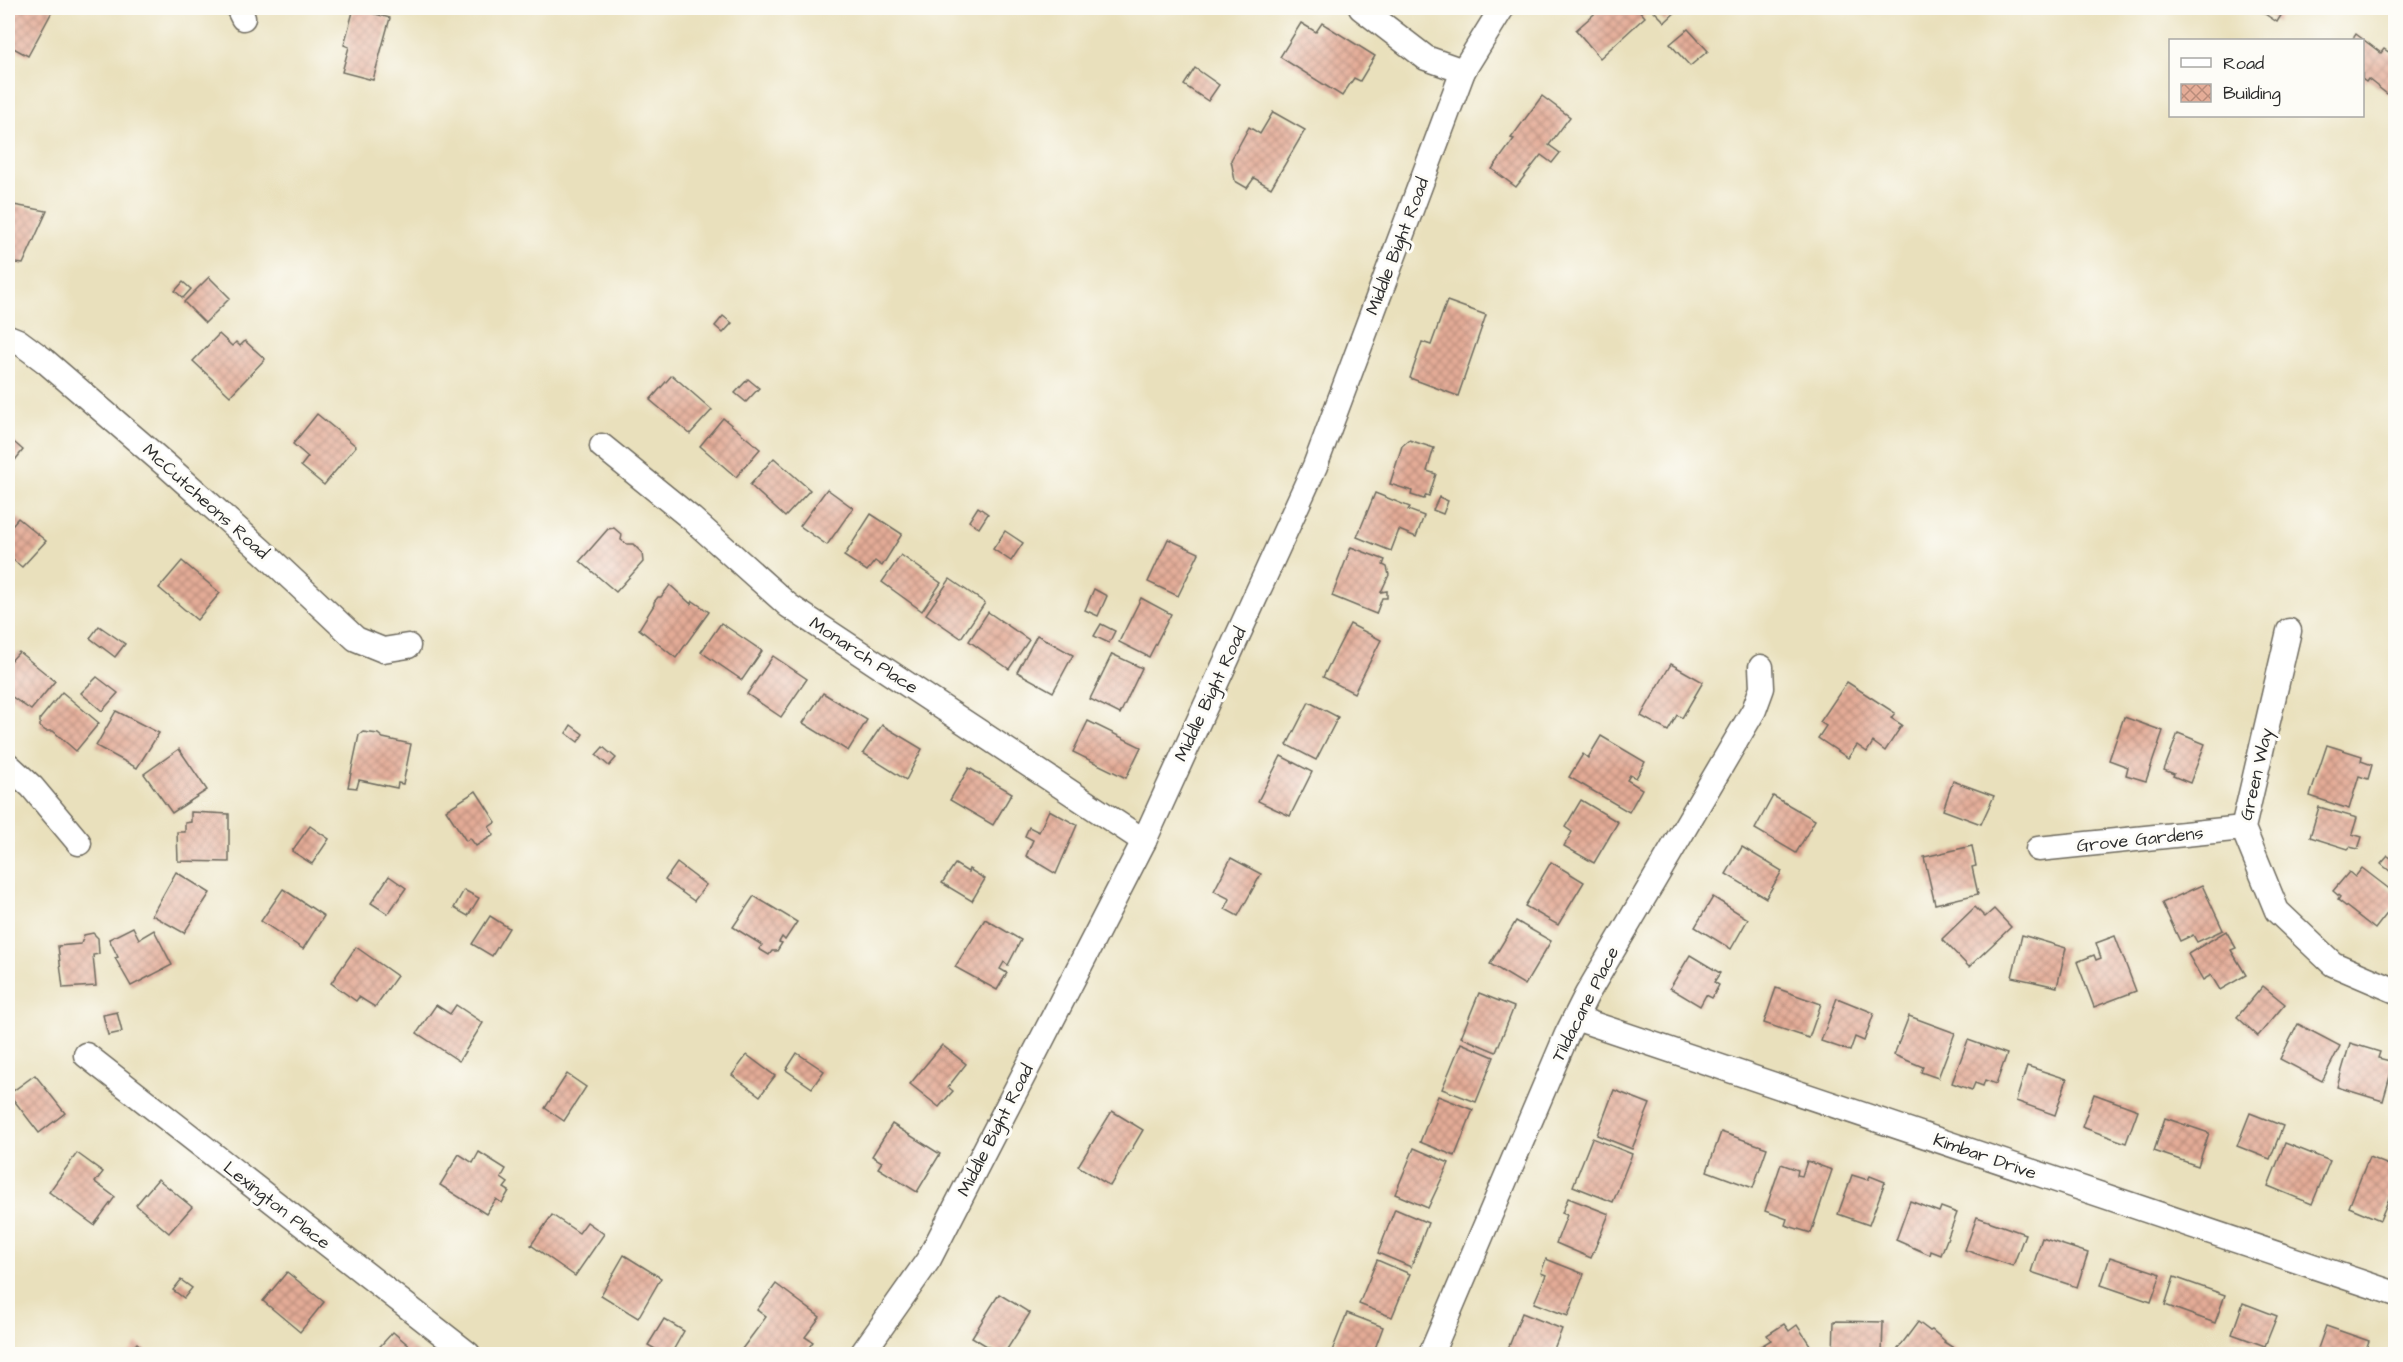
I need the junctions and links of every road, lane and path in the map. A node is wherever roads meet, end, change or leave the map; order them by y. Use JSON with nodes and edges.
{"nodes":[{"id":1,"x":1361,"y":8,"type":"edge"},
{"id":2,"x":1502,"y":8,"type":"edge"},
{"id":3,"x":1463,"y":71,"type":"junction"},
{"id":4,"x":8,"y":337,"type":"edge"},
{"id":5,"x":602,"y":446,"type":"dead end"},
{"id":6,"x":2289,"y":631,"type":"dead end"},
{"id":7,"x":408,"y":646,"type":"dead end"},
{"id":8,"x":1761,"y":667,"type":"dead end"},
{"id":9,"x":8,"y":765,"type":"edge"},
{"id":10,"x":2243,"y":828,"type":"junction"},
{"id":11,"x":1144,"y":841,"type":"junction"},
{"id":12,"x":79,"y":843,"type":"dead end"},
{"id":13,"x":2038,"y":849,"type":"dead end"},
{"id":14,"x":2396,"y":991,"type":"edge"},
{"id":15,"x":1575,"y":1018,"type":"junction"},
{"id":16,"x":86,"y":1055,"type":"dead end"},
{"id":17,"x":2396,"y":1294,"type":"edge"},
{"id":18,"x":468,"y":1354,"type":"edge"},
{"id":19,"x":862,"y":1354,"type":"edge"},
{"id":20,"x":1431,"y":1354,"type":"edge"}],
"edges":[{"from":1,"to":3,"type":"street"},
{"from":2,"to":3,"type":"street","name":"Middle Bight Road"},
{"from":3,"to":11,"type":"street","name":"Middle Bight Road"},
{"from":4,"to":7,"type":"street","name":"McCutcheons Road"},
{"from":5,"to":11,"type":"street","name":"Monarch Place"},
{"from":6,"to":10,"type":"street","name":"Green Way"},
{"from":8,"to":15,"type":"street","name":"Tildacane Place"},
{"from":9,"to":12,"type":"street"},
{"from":10,"to":13,"type":"street","name":"Grove Gardens"},
{"from":10,"to":14,"type":"street","name":"Green Way"},
{"from":11,"to":19,"type":"street","name":"Middle Bight Road"},
{"from":15,"to":17,"type":"street","name":"Kimbar Drive"},
{"from":15,"to":20,"type":"street","name":"Tildacane Place"},
{"from":16,"to":18,"type":"street","name":"Lexington Place"}]}
